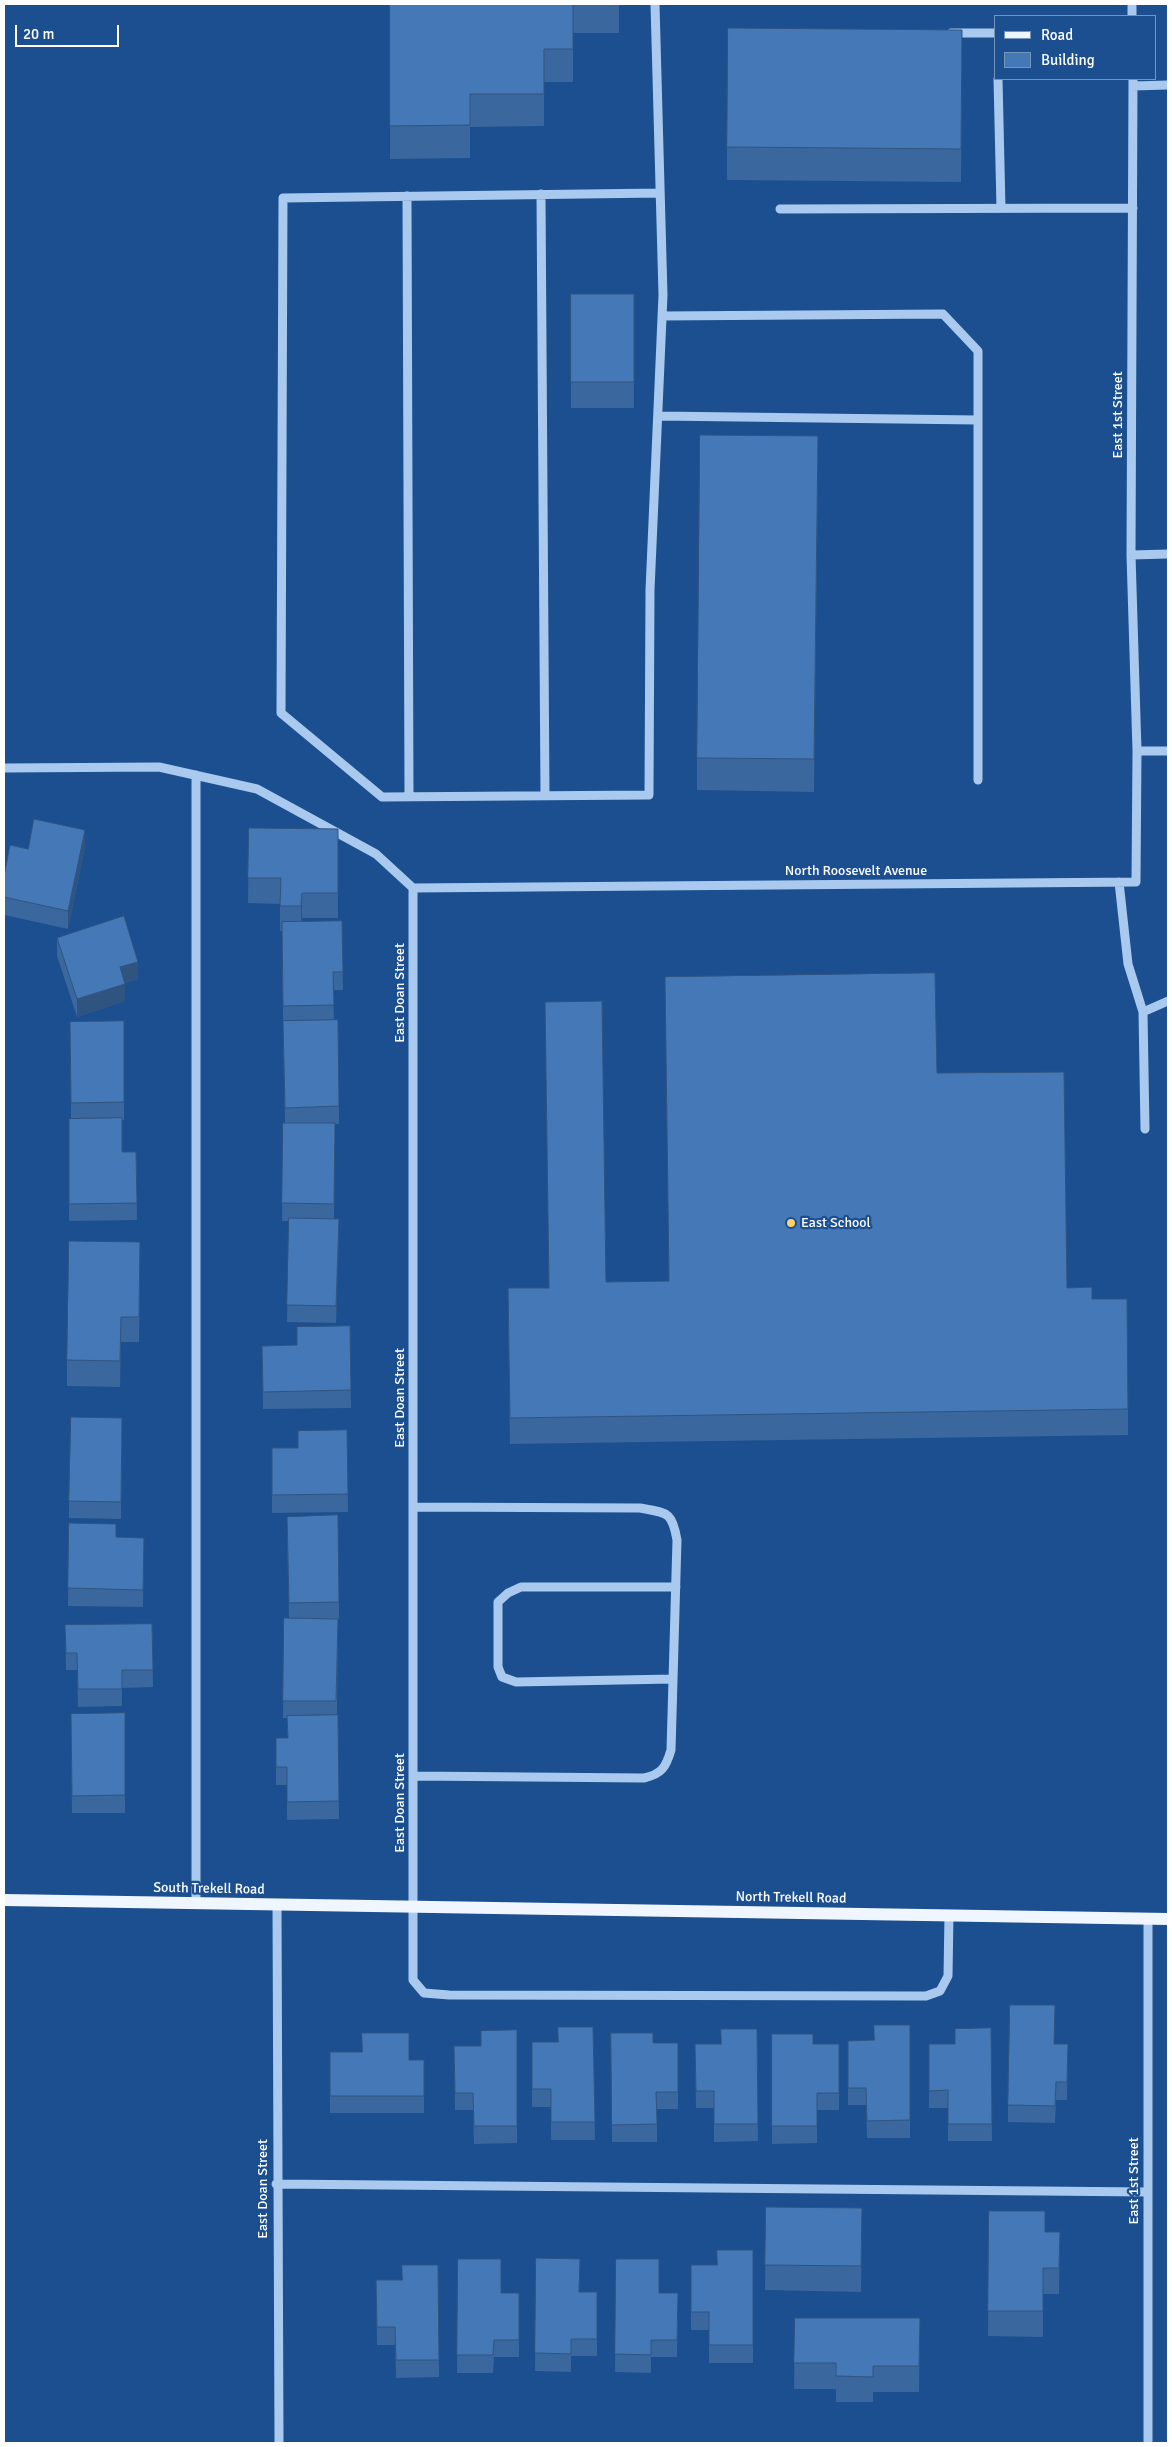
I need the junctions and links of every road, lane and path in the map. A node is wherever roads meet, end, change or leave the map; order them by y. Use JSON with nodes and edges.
{"nodes":[{"id":1,"x":655,"y":4,"type":"edge"},
{"id":2,"x":938,"y":33,"type":"edge"},
{"id":3,"x":994,"y":33,"type":"edge"},
{"id":4,"x":998,"y":80,"type":"edge"},
{"id":5,"x":1133,"y":82,"type":"edge"},
{"id":6,"x":1168,"y":85,"type":"edge"},
{"id":7,"x":660,"y":193,"type":"junction"},
{"id":8,"x":541,"y":194,"type":"junction"},
{"id":9,"x":407,"y":196,"type":"junction"},
{"id":10,"x":1002,"y":208,"type":"junction"},
{"id":11,"x":1132,"y":208,"type":"junction"},
{"id":12,"x":780,"y":209,"type":"dead end"},
{"id":13,"x":662,"y":316,"type":"junction"},
{"id":14,"x":658,"y":416,"type":"junction"},
{"id":15,"x":978,"y":420,"type":"junction"},
{"id":16,"x":1168,"y":554,"type":"edge"},
{"id":17,"x":1131,"y":555,"type":"junction"},
{"id":18,"x":1136,"y":751,"type":"junction"},
{"id":19,"x":1168,"y":751,"type":"edge"},
{"id":20,"x":4,"y":768,"type":"edge"},
{"id":21,"x":196,"y":775,"type":"junction"},
{"id":22,"x":978,"y":780,"type":"dead end"},
{"id":23,"x":409,"y":796,"type":"junction"},
{"id":24,"x":546,"y":796,"type":"junction"},
{"id":25,"x":1119,"y":882,"type":"junction"},
{"id":26,"x":413,"y":888,"type":"junction"},
{"id":27,"x":1168,"y":1001,"type":"edge"},
{"id":28,"x":1144,"y":1012,"type":"junction"},
{"id":29,"x":1145,"y":1129,"type":"dead end"},
{"id":30,"x":413,"y":1507,"type":"junction"},
{"id":31,"x":676,"y":1587,"type":"junction"},
{"id":32,"x":673,"y":1679,"type":"junction"},
{"id":33,"x":413,"y":1776,"type":"junction"},
{"id":34,"x":4,"y":1900,"type":"edge"},
{"id":35,"x":196,"y":1903,"type":"junction"},
{"id":36,"x":277,"y":1905,"type":"junction"},
{"id":37,"x":414,"y":1908,"type":"junction"},
{"id":38,"x":949,"y":1915,"type":"junction"},
{"id":39,"x":1148,"y":1918,"type":"junction"},
{"id":40,"x":1168,"y":1919,"type":"edge"},
{"id":41,"x":276,"y":2184,"type":"junction"},
{"id":42,"x":1148,"y":2192,"type":"junction"},
{"id":43,"x":279,"y":2443,"type":"edge"},
{"id":44,"x":1148,"y":2443,"type":"edge"}],
"edges":[{"from":1,"to":7,"type":"street"},
{"from":2,"to":3,"type":"street"},
{"from":4,"to":10,"type":"street"},
{"from":5,"to":6,"type":"street"},
{"from":5,"to":11,"type":"street","name":"East 1st Street"},
{"from":7,"to":8,"type":"street"},
{"from":7,"to":13,"type":"street"},
{"from":8,"to":9,"type":"street"},
{"from":8,"to":24,"type":"street"},
{"from":9,"to":23,"type":"street"},
{"from":9,"to":23,"type":"street"},
{"from":10,"to":11,"type":"street"},
{"from":10,"to":12,"type":"street"},
{"from":11,"to":17,"type":"street","name":"East 1st Street"},
{"from":13,"to":14,"type":"street"},
{"from":13,"to":15,"type":"street"},
{"from":14,"to":15,"type":"street"},
{"from":14,"to":24,"type":"street"},
{"from":15,"to":22,"type":"street"},
{"from":16,"to":17,"type":"street"},
{"from":17,"to":18,"type":"street","name":"East 1st Street"},
{"from":18,"to":19,"type":"street"},
{"from":18,"to":25,"type":"street","name":"North Roosevelt Avenue"},
{"from":20,"to":21,"type":"street"},
{"from":21,"to":26,"type":"street"},
{"from":21,"to":35,"type":"street"},
{"from":23,"to":24,"type":"street"},
{"from":25,"to":26,"type":"street","name":"North Roosevelt Avenue"},
{"from":25,"to":28,"type":"street"},
{"from":26,"to":30,"type":"street","name":"East Doan Street"},
{"from":27,"to":28,"type":"street"},
{"from":28,"to":29,"type":"street"},
{"from":30,"to":31,"type":"street"},
{"from":30,"to":33,"type":"street","name":"East Doan Street"},
{"from":31,"to":32,"type":"street"},
{"from":31,"to":32,"type":"street"},
{"from":32,"to":33,"type":"street"},
{"from":33,"to":37,"type":"street","name":"East Doan Street"},
{"from":34,"to":35,"type":"main road","name":"South Trekell Road"},
{"from":35,"to":36,"type":"main road","name":"South Trekell Road"},
{"from":36,"to":37,"type":"main road","name":"South Trekell Road"},
{"from":36,"to":41,"type":"street","name":"East Doan Street"},
{"from":37,"to":38,"type":"main road","name":"North Trekell Road"},
{"from":37,"to":38,"type":"street","name":"East Doan Street"},
{"from":38,"to":39,"type":"main road","name":"North Trekell Road"},
{"from":39,"to":40,"type":"main road","name":"North Trekell Road"},
{"from":39,"to":42,"type":"street","name":"East 1st Street"},
{"from":41,"to":42,"type":"street"},
{"from":41,"to":43,"type":"street","name":"East Doan Street"},
{"from":42,"to":44,"type":"street","name":"East 1st Street"}]}
